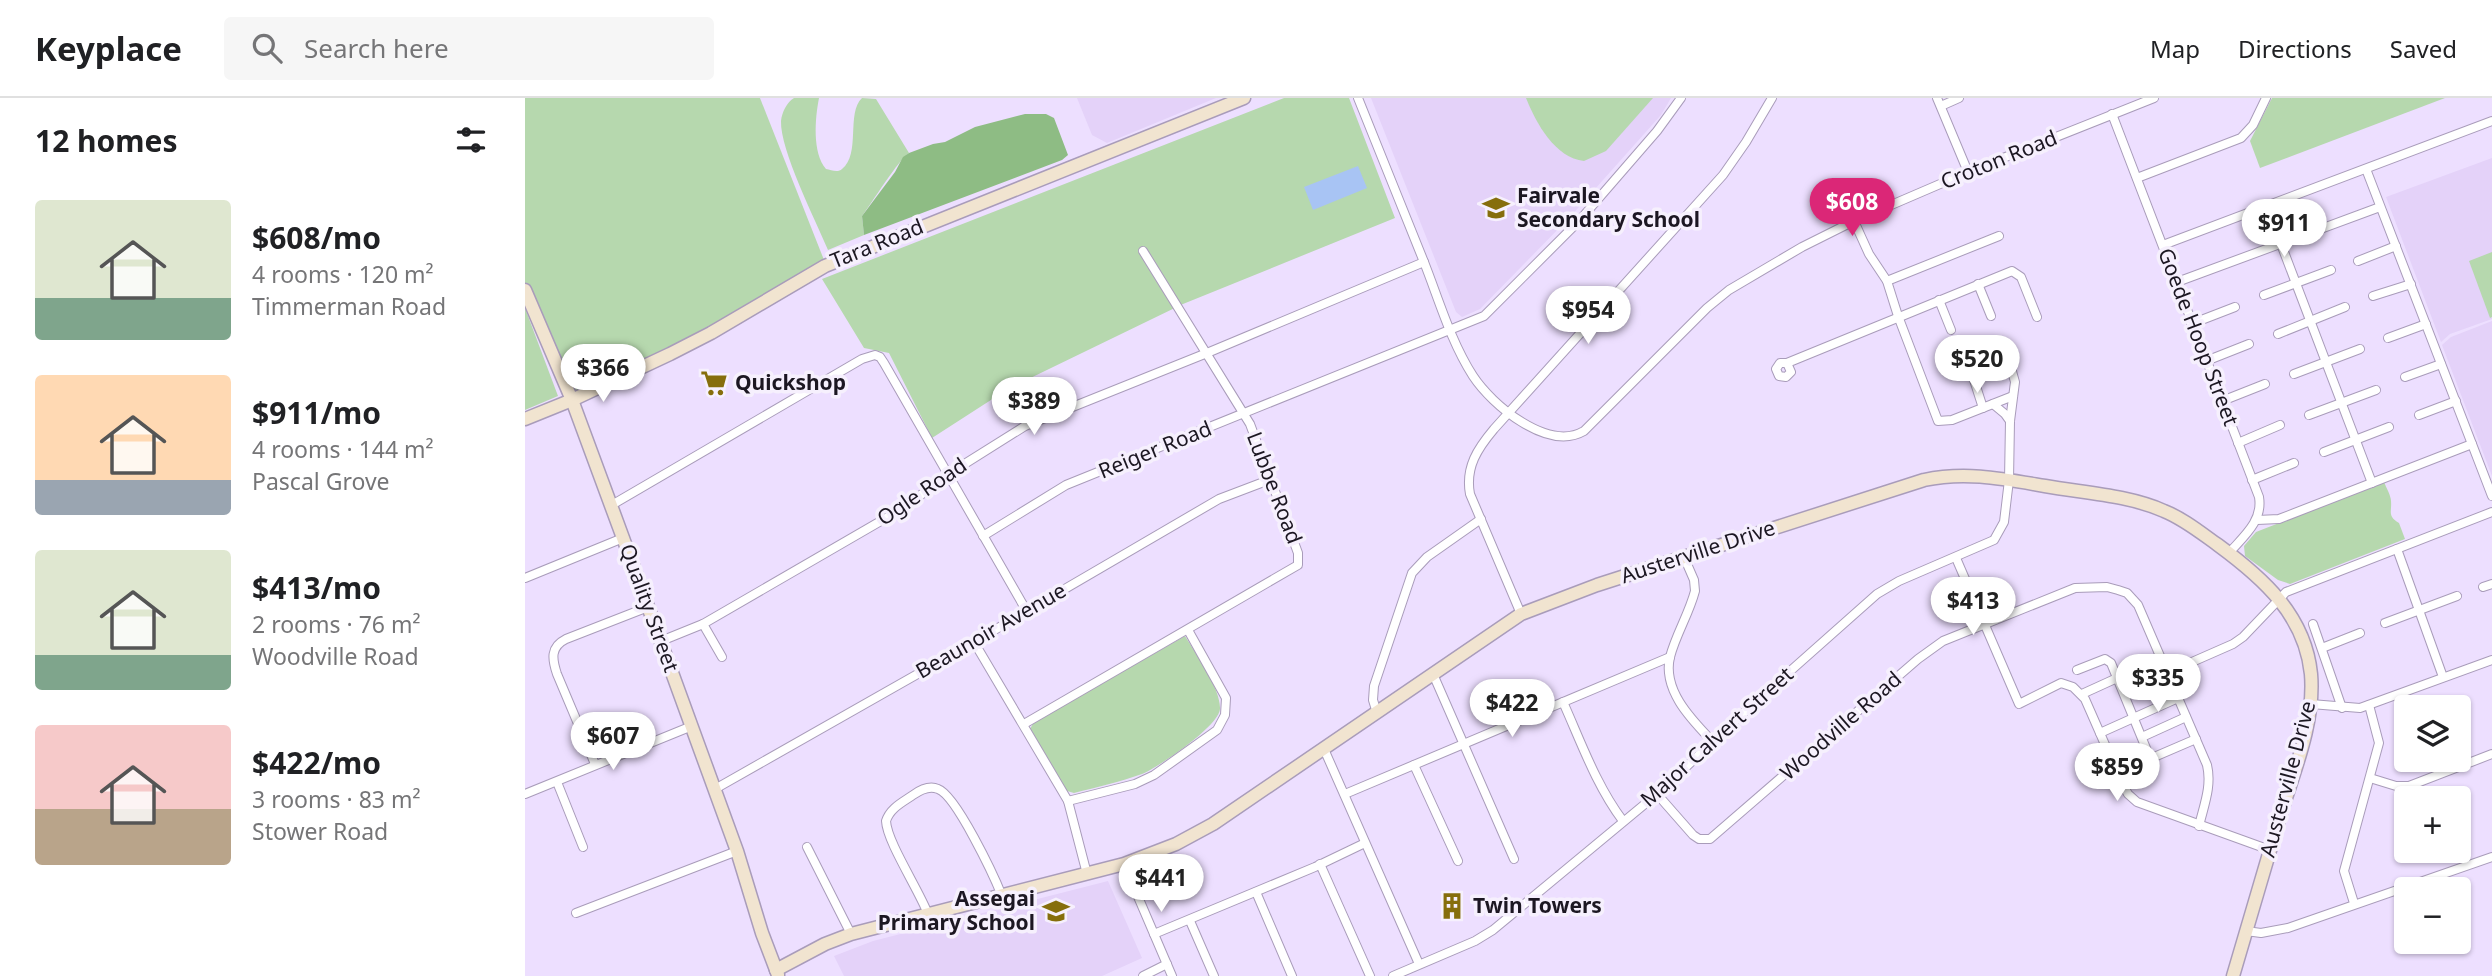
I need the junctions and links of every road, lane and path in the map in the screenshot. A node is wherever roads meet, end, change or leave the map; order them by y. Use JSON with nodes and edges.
{"nodes":[{"id":1,"x":1244,"y":98,"type":"edge"},
{"id":2,"x":1358,"y":98,"type":"edge"},
{"id":3,"x":1681,"y":98,"type":"edge"},
{"id":4,"x":1772,"y":98,"type":"edge"},
{"id":5,"x":1959,"y":98,"type":"edge"},
{"id":6,"x":2154,"y":98,"type":"edge"},
{"id":7,"x":2266,"y":98,"type":"edge"},
{"id":8,"x":1939,"y":102,"type":"edge"},
{"id":9,"x":2112,"y":114,"type":"junction"},
{"id":10,"x":2492,"y":121,"type":"edge"},
{"id":11,"x":2366,"y":169,"type":"junction"},
{"id":12,"x":1968,"y":172,"type":"junction"},
{"id":13,"x":2137,"y":178,"type":"junction"},
{"id":14,"x":2380,"y":207,"type":"junction"},
{"id":15,"x":1854,"y":221,"type":"junction"},
{"id":16,"x":1999,"y":236,"type":"dead end"},
{"id":17,"x":2281,"y":244,"type":"junction"},
{"id":18,"x":2163,"y":245,"type":"junction"},
{"id":19,"x":2396,"y":246,"type":"junction"},
{"id":20,"x":1143,"y":251,"type":"dead end"},
{"id":21,"x":2358,"y":261,"type":"dead end"},
{"id":22,"x":1424,"y":262,"type":"junction"},
{"id":23,"x":2331,"y":270,"type":"dead end"},
{"id":24,"x":1887,"y":281,"type":"junction"},
{"id":25,"x":2177,"y":282,"type":"junction"},
{"id":26,"x":2296,"y":283,"type":"junction"},
{"id":27,"x":1978,"y":284,"type":"junction"},
{"id":28,"x":2411,"y":284,"type":"junction"},
{"id":29,"x":525,"y":289,"type":"edge"},
{"id":30,"x":2264,"y":295,"type":"dead end"},
{"id":31,"x":2373,"y":296,"type":"dead end"},
{"id":32,"x":1939,"y":300,"type":"junction"},
{"id":33,"x":2235,"y":307,"type":"dead end"},
{"id":34,"x":2345,"y":307,"type":"dead end"},
{"id":35,"x":1898,"y":316,"type":"junction"},
{"id":36,"x":1991,"y":316,"type":"dead end"},
{"id":37,"x":2037,"y":317,"type":"dead end"},
{"id":38,"x":2311,"y":321,"type":"junction"},
{"id":39,"x":2191,"y":324,"type":"junction"},
{"id":40,"x":2426,"y":324,"type":"junction"},
{"id":41,"x":1450,"y":330,"type":"junction"},
{"id":42,"x":1951,"y":330,"type":"dead end"},
{"id":43,"x":2278,"y":334,"type":"dead end"},
{"id":44,"x":2388,"y":338,"type":"dead end"},
{"id":45,"x":2249,"y":344,"type":"dead end"},
{"id":46,"x":2360,"y":349,"type":"dead end"},
{"id":47,"x":2006,"y":350,"type":"dead end"},
{"id":48,"x":1207,"y":353,"type":"junction"},
{"id":49,"x":2206,"y":361,"type":"junction"},
{"id":50,"x":2327,"y":362,"type":"junction"},
{"id":51,"x":1787,"y":363,"type":"dead end"},
{"id":52,"x":2441,"y":364,"type":"junction"},
{"id":53,"x":2294,"y":374,"type":"dead end"},
{"id":54,"x":2405,"y":377,"type":"dead end"},
{"id":55,"x":1974,"y":380,"type":"dead end"},
{"id":56,"x":2266,"y":384,"type":"dead end"},
{"id":57,"x":2376,"y":390,"type":"dead end"},
{"id":58,"x":2013,"y":396,"type":"junction"},
{"id":59,"x":572,"y":400,"type":"junction"},
{"id":60,"x":2222,"y":401,"type":"junction"},
{"id":61,"x":2455,"y":401,"type":"junction"},
{"id":62,"x":2342,"y":402,"type":"junction"},
{"id":63,"x":1993,"y":404,"type":"junction"},
{"id":64,"x":1983,"y":408,"type":"junction"},
{"id":65,"x":1508,"y":413,"type":"junction"},
{"id":66,"x":1243,"y":415,"type":"junction"},
{"id":67,"x":2309,"y":415,"type":"dead end"},
{"id":68,"x":2419,"y":415,"type":"dead end"},
{"id":69,"x":525,"y":419,"type":"edge"},
{"id":70,"x":2010,"y":422,"type":"junction"},
{"id":71,"x":2280,"y":425,"type":"dead end"},
{"id":72,"x":2389,"y":427,"type":"dead end"},
{"id":73,"x":2356,"y":440,"type":"junction"},
{"id":74,"x":2238,"y":443,"type":"junction"},
{"id":75,"x":2472,"y":444,"type":"junction"},
{"id":76,"x":2324,"y":452,"type":"dead end"},
{"id":77,"x":2294,"y":463,"type":"dead end"},
{"id":78,"x":947,"y":475,"type":"junction"},
{"id":79,"x":1269,"y":480,"type":"junction"},
{"id":80,"x":2009,"y":480,"type":"junction"},
{"id":81,"x":2252,"y":480,"type":"junction"},
{"id":82,"x":2372,"y":483,"type":"junction"},
{"id":83,"x":2492,"y":496,"type":"edge"},
{"id":84,"x":610,"y":506,"type":"junction"},
{"id":85,"x":2492,"y":512,"type":"edge"},
{"id":86,"x":1481,"y":519,"type":"junction"},
{"id":87,"x":2257,"y":520,"type":"junction"},
{"id":88,"x":983,"y":536,"type":"junction"},
{"id":89,"x":623,"y":538,"type":"junction"},
{"id":90,"x":2397,"y":549,"type":"junction"},
{"id":91,"x":2229,"y":553,"type":"junction"},
{"id":92,"x":1684,"y":556,"type":"junction"},
{"id":93,"x":1956,"y":558,"type":"junction"},
{"id":94,"x":525,"y":578,"type":"edge"},
{"id":95,"x":2492,"y":584,"type":"edge"},
{"id":96,"x":2483,"y":587,"type":"dead end"},
{"id":97,"x":2457,"y":596,"type":"dead end"},
{"id":98,"x":2280,"y":598,"type":"junction"},
{"id":99,"x":648,"y":607,"type":"junction"},
{"id":100,"x":1025,"y":610,"type":"junction"},
{"id":101,"x":2420,"y":611,"type":"junction"},
{"id":102,"x":1521,"y":614,"type":"junction"},
{"id":103,"x":703,"y":624,"type":"junction"},
{"id":104,"x":1983,"y":624,"type":"junction"},
{"id":105,"x":2313,"y":624,"type":"dead end"},
{"id":106,"x":2385,"y":624,"type":"dead end"},
{"id":107,"x":1188,"y":630,"type":"junction"},
{"id":108,"x":2360,"y":633,"type":"dead end"},
{"id":109,"x":661,"y":641,"type":"junction"},
{"id":110,"x":974,"y":642,"type":"junction"},
{"id":111,"x":2322,"y":648,"type":"junction"},
{"id":112,"x":722,"y":657,"type":"dead end"},
{"id":113,"x":1670,"y":657,"type":"junction"},
{"id":114,"x":2161,"y":658,"type":"junction"},
{"id":115,"x":2492,"y":660,"type":"edge"},
{"id":116,"x":2077,"y":670,"type":"dead end"},
{"id":117,"x":2167,"y":673,"type":"junction"},
{"id":118,"x":1433,"y":674,"type":"junction"},
{"id":119,"x":2443,"y":677,"type":"junction"},
{"id":120,"x":2116,"y":678,"type":"junction"},
{"id":121,"x":2082,"y":694,"type":"junction"},
{"id":122,"x":2178,"y":698,"type":"junction"},
{"id":123,"x":1563,"y":702,"type":"junction"},
{"id":124,"x":2311,"y":704,"type":"junction"},
{"id":125,"x":2369,"y":705,"type":"junction"},
{"id":126,"x":2342,"y":708,"type":"junction"},
{"id":127,"x":1377,"y":713,"type":"junction"},
{"id":128,"x":2134,"y":717,"type":"junction"},
{"id":129,"x":2186,"y":717,"type":"junction"},
{"id":130,"x":1024,"y":724,"type":"junction"},
{"id":131,"x":692,"y":726,"type":"junction"},
{"id":132,"x":2100,"y":733,"type":"junction"},
{"id":133,"x":2142,"y":737,"type":"junction"},
{"id":134,"x":2196,"y":739,"type":"junction"},
{"id":135,"x":1713,"y":742,"type":"junction"},
{"id":136,"x":1464,"y":743,"type":"junction"},
{"id":137,"x":1324,"y":749,"type":"junction"},
{"id":138,"x":2492,"y":754,"type":"edge"},
{"id":139,"x":2150,"y":758,"type":"junction"},
{"id":140,"x":595,"y":764,"type":"junction"},
{"id":141,"x":1414,"y":765,"type":"junction"},
{"id":142,"x":2117,"y":773,"type":"junction"},
{"id":143,"x":2370,"y":778,"type":"junction"},
{"id":144,"x":557,"y":782,"type":"junction"},
{"id":145,"x":715,"y":789,"type":"junction"},
{"id":146,"x":525,"y":794,"type":"edge"},
{"id":147,"x":1345,"y":794,"type":"junction"},
{"id":148,"x":1657,"y":794,"type":"junction"},
{"id":149,"x":1068,"y":801,"type":"junction"},
{"id":150,"x":1623,"y":821,"type":"junction"},
{"id":151,"x":2199,"y":826,"type":"junction"},
{"id":152,"x":1365,"y":843,"type":"junction"},
{"id":153,"x":583,"y":847,"type":"dead end"},
{"id":154,"x":807,"y":847,"type":"dead end"},
{"id":155,"x":2270,"y":850,"type":"junction"},
{"id":156,"x":737,"y":852,"type":"junction"},
{"id":157,"x":2492,"y":857,"type":"edge"},
{"id":158,"x":1514,"y":859,"type":"dead end"},
{"id":159,"x":1458,"y":861,"type":"dead end"},
{"id":160,"x":1124,"y":864,"type":"junction"},
{"id":161,"x":1320,"y":864,"type":"junction"},
{"id":162,"x":1087,"y":874,"type":"junction"},
{"id":163,"x":1256,"y":892,"type":"junction"},
{"id":164,"x":1002,"y":896,"type":"junction"},
{"id":165,"x":2354,"y":904,"type":"junction"},
{"id":166,"x":576,"y":913,"type":"dead end"},
{"id":167,"x":928,"y":914,"type":"junction"},
{"id":168,"x":1190,"y":921,"type":"junction"},
{"id":169,"x":2246,"y":931,"type":"junction"},
{"id":170,"x":851,"y":934,"type":"junction"},
{"id":171,"x":1154,"y":934,"type":"junction"},
{"id":172,"x":1167,"y":964,"type":"junction"},
{"id":173,"x":1419,"y":964,"type":"junction"},
{"id":174,"x":777,"y":973,"type":"edge"},
{"id":175,"x":1143,"y":976,"type":"edge"},
{"id":176,"x":1172,"y":976,"type":"edge"},
{"id":177,"x":1214,"y":976,"type":"edge"},
{"id":178,"x":1292,"y":976,"type":"edge"},
{"id":179,"x":1370,"y":976,"type":"edge"},
{"id":180,"x":1393,"y":976,"type":"edge"},
{"id":181,"x":2233,"y":976,"type":"edge"}],
"edges":[{"from":1,"to":59,"type":"street","name":"Tara Road"},
{"from":2,"to":22,"type":"street"},
{"from":3,"to":41,"type":"street","name":"Reiger Road"},
{"from":4,"to":65,"type":"street"},
{"from":5,"to":8,"type":"street"},
{"from":6,"to":9,"type":"street","name":"Croton Road"},
{"from":7,"to":13,"type":"street"},
{"from":8,"to":12,"type":"street"},
{"from":9,"to":12,"type":"street","name":"Croton Road"},
{"from":9,"to":13,"type":"street","name":"Goede Hoop Street"},
{"from":10,"to":11,"type":"street"},
{"from":11,"to":14,"type":"street"},
{"from":11,"to":18,"type":"street"},
{"from":12,"to":15,"type":"street","name":"Croton Road"},
{"from":13,"to":18,"type":"street","name":"Goede Hoop Street"},
{"from":14,"to":17,"type":"street"},
{"from":14,"to":19,"type":"street"},
{"from":15,"to":24,"type":"street"},
{"from":15,"to":65,"type":"street","name":"Croton Road"},
{"from":16,"to":24,"type":"street"},
{"from":17,"to":25,"type":"street"},
{"from":17,"to":26,"type":"street"},
{"from":18,"to":25,"type":"street","name":"Goede Hoop Street"},
{"from":19,"to":21,"type":"street"},
{"from":19,"to":28,"type":"street"},
{"from":20,"to":48,"type":"street","name":"Lubbe Road"},
{"from":22,"to":41,"type":"street"},
{"from":22,"to":48,"type":"street","name":"Ogle Road"},
{"from":23,"to":26,"type":"street"},
{"from":24,"to":35,"type":"street"},
{"from":25,"to":39,"type":"street","name":"Goede Hoop Street"},
{"from":26,"to":30,"type":"street"},
{"from":26,"to":38,"type":"street"},
{"from":27,"to":32,"type":"street"},
{"from":27,"to":36,"type":"street"},
{"from":27,"to":37,"type":"street"},
{"from":28,"to":31,"type":"street"},
{"from":28,"to":40,"type":"street"},
{"from":29,"to":59,"type":"street","name":"Quality Street"},
{"from":32,"to":35,"type":"street"},
{"from":32,"to":42,"type":"street"},
{"from":33,"to":39,"type":"street"},
{"from":34,"to":38,"type":"street"},
{"from":35,"to":51,"type":"street"},
{"from":35,"to":64,"type":"street"},
{"from":38,"to":43,"type":"street"},
{"from":38,"to":50,"type":"street"},
{"from":39,"to":49,"type":"street","name":"Goede Hoop Street"},
{"from":40,"to":44,"type":"street"},
{"from":40,"to":52,"type":"street"},
{"from":41,"to":65,"type":"street"},
{"from":41,"to":66,"type":"street","name":"Reiger Road"},
{"from":45,"to":49,"type":"street"},
{"from":46,"to":50,"type":"street"},
{"from":47,"to":58,"type":"street","name":"Major Calvert Street"},
{"from":48,"to":66,"type":"street","name":"Lubbe Road"},
{"from":48,"to":78,"type":"street","name":"Ogle Road"},
{"from":49,"to":60,"type":"street","name":"Goede Hoop Street"},
{"from":50,"to":53,"type":"street"},
{"from":50,"to":62,"type":"street"},
{"from":52,"to":54,"type":"street"},
{"from":52,"to":61,"type":"street"},
{"from":55,"to":64,"type":"street"},
{"from":56,"to":60,"type":"street"},
{"from":57,"to":62,"type":"street"},
{"from":58,"to":63,"type":"street"},
{"from":58,"to":70,"type":"street","name":"Major Calvert Street"},
{"from":59,"to":69,"type":"street","name":"Tara Road"},
{"from":59,"to":84,"type":"street","name":"Quality Street"},
{"from":60,"to":74,"type":"street","name":"Goede Hoop Street"},
{"from":61,"to":68,"type":"street"},
{"from":61,"to":75,"type":"street"},
{"from":62,"to":67,"type":"street"},
{"from":62,"to":73,"type":"street"},
{"from":63,"to":64,"type":"street"},
{"from":63,"to":70,"type":"street"},
{"from":65,"to":86,"type":"street"},
{"from":66,"to":79,"type":"street","name":"Lubbe Road"},
{"from":66,"to":88,"type":"street","name":"Reiger Road"},
{"from":70,"to":80,"type":"street","name":"Major Calvert Street"},
{"from":71,"to":74,"type":"street"},
{"from":72,"to":73,"type":"street"},
{"from":73,"to":76,"type":"street"},
{"from":73,"to":82,"type":"street"},
{"from":74,"to":81,"type":"street","name":"Goede Hoop Street"},
{"from":75,"to":82,"type":"street"},
{"from":75,"to":83,"type":"street"},
{"from":77,"to":81,"type":"street"},
{"from":78,"to":84,"type":"street"},
{"from":78,"to":88,"type":"street"},
{"from":78,"to":103,"type":"street","name":"Ogle Road"},
{"from":79,"to":100,"type":"street","name":"Beaunoir Avenue"},
{"from":79,"to":107,"type":"street","name":"Lubbe Road"},
{"from":80,"to":91,"type":"street","name":"Austerville Drive"},
{"from":80,"to":92,"type":"street","name":"Austerville Drive"},
{"from":80,"to":93,"type":"street","name":"Major Calvert Street"},
{"from":81,"to":87,"type":"street","name":"Goede Hoop Street"},
{"from":82,"to":87,"type":"street"},
{"from":84,"to":89,"type":"street","name":"Quality Street"},
{"from":85,"to":90,"type":"street"},
{"from":86,"to":102,"type":"street"},
{"from":86,"to":127,"type":"street"},
{"from":87,"to":91,"type":"street"},
{"from":88,"to":100,"type":"street"},
{"from":89,"to":94,"type":"street"},
{"from":89,"to":99,"type":"street","name":"Quality Street"},
{"from":90,"to":98,"type":"street"},
{"from":90,"to":101,"type":"street"},
{"from":91,"to":98,"type":"street","name":"Austerville Drive"},
{"from":92,"to":102,"type":"street","name":"Austerville Drive"},
{"from":92,"to":113,"type":"street"},
{"from":93,"to":104,"type":"street"},
{"from":93,"to":135,"type":"street","name":"Major Calvert Street"},
{"from":95,"to":96,"type":"street"},
{"from":97,"to":101,"type":"street"},
{"from":98,"to":117,"type":"street"},
{"from":98,"to":124,"type":"street","name":"Austerville Drive"},
{"from":99,"to":109,"type":"street","name":"Quality Street"},
{"from":99,"to":140,"type":"street"},
{"from":100,"to":110,"type":"street","name":"Beaunoir Avenue"},
{"from":101,"to":106,"type":"street"},
{"from":101,"to":119,"type":"street"},
{"from":102,"to":118,"type":"street","name":"Austerville Drive"},
{"from":103,"to":109,"type":"street","name":"Ogle Road"},
{"from":103,"to":112,"type":"street"},
{"from":104,"to":114,"type":"street","name":"Woodville Road"},
{"from":104,"to":121,"type":"street"},
{"from":104,"to":148,"type":"street","name":"Woodville Road"},
{"from":105,"to":111,"type":"street"},
{"from":107,"to":130,"type":"street","name":"Lubbe Road"},
{"from":107,"to":149,"type":"street"},
{"from":108,"to":111,"type":"street"},
{"from":109,"to":131,"type":"street","name":"Quality Street"},
{"from":110,"to":130,"type":"street"},
{"from":110,"to":145,"type":"street","name":"Beaunoir Avenue"},
{"from":111,"to":126,"type":"street"},
{"from":113,"to":123,"type":"street"},
{"from":113,"to":135,"type":"street"},
{"from":114,"to":117,"type":"street","name":"Woodville Road"},
{"from":114,"to":120,"type":"street"},
{"from":115,"to":119,"type":"street"},
{"from":116,"to":120,"type":"street"},
{"from":117,"to":122,"type":"street","name":"Woodville Road"},
{"from":118,"to":127,"type":"street","name":"Austerville Drive"},
{"from":118,"to":136,"type":"street"},
{"from":119,"to":125,"type":"street"},
{"from":120,"to":121,"type":"street"},
{"from":120,"to":128,"type":"street"},
{"from":121,"to":132,"type":"street"},
{"from":122,"to":128,"type":"street"},
{"from":122,"to":129,"type":"street","name":"Woodville Road"},
{"from":123,"to":136,"type":"street"},
{"from":123,"to":150,"type":"street"},
{"from":124,"to":126,"type":"street"},
{"from":124,"to":155,"type":"street","name":"Austerville Drive"},
{"from":125,"to":126,"type":"street"},
{"from":125,"to":143,"type":"street"},
{"from":127,"to":137,"type":"street","name":"Austerville Drive"},
{"from":128,"to":132,"type":"street"},
{"from":128,"to":133,"type":"street"},
{"from":129,"to":133,"type":"street"},
{"from":129,"to":134,"type":"street","name":"Woodville Road"},
{"from":130,"to":149,"type":"street"},
{"from":131,"to":140,"type":"street"},
{"from":131,"to":145,"type":"street","name":"Quality Street"},
{"from":132,"to":142,"type":"street"},
{"from":133,"to":139,"type":"street"},
{"from":134,"to":139,"type":"street"},
{"from":134,"to":151,"type":"street","name":"Woodville Road"},
{"from":135,"to":148,"type":"street","name":"Major Calvert Street"},
{"from":136,"to":141,"type":"street"},
{"from":136,"to":158,"type":"street"},
{"from":137,"to":147,"type":"street"},
{"from":137,"to":160,"type":"street","name":"Austerville Drive"},
{"from":138,"to":143,"type":"street"},
{"from":139,"to":142,"type":"street"},
{"from":140,"to":144,"type":"street"},
{"from":141,"to":147,"type":"street"},
{"from":141,"to":159,"type":"street"},
{"from":142,"to":151,"type":"street"},
{"from":143,"to":165,"type":"street"},
{"from":144,"to":146,"type":"street"},
{"from":144,"to":153,"type":"street"},
{"from":145,"to":156,"type":"street","name":"Quality Street"},
{"from":147,"to":152,"type":"street"},
{"from":148,"to":150,"type":"street","name":"Major Calvert Street"},
{"from":149,"to":162,"type":"street"},
{"from":150,"to":173,"type":"street","name":"Major Calvert Street"},
{"from":151,"to":155,"type":"street"},
{"from":152,"to":161,"type":"street"},
{"from":152,"to":173,"type":"street"},
{"from":154,"to":170,"type":"street"},
{"from":155,"to":169,"type":"street","name":"Austerville Drive"},
{"from":156,"to":166,"type":"street"},
{"from":156,"to":174,"type":"street","name":"Quality Street"},
{"from":157,"to":165,"type":"street"},
{"from":160,"to":162,"type":"street","name":"Austerville Drive"},
{"from":160,"to":171,"type":"street"},
{"from":161,"to":163,"type":"street"},
{"from":161,"to":179,"type":"street"},
{"from":162,"to":164,"type":"street","name":"Austerville Drive"},
{"from":163,"to":168,"type":"street"},
{"from":163,"to":178,"type":"street"},
{"from":164,"to":167,"type":"street","name":"Austerville Drive"},
{"from":164,"to":167,"type":"street"},
{"from":165,"to":169,"type":"street"},
{"from":167,"to":170,"type":"street","name":"Austerville Drive"},
{"from":168,"to":171,"type":"street"},
{"from":168,"to":177,"type":"street"},
{"from":169,"to":181,"type":"street","name":"Austerville Drive"},
{"from":170,"to":174,"type":"street","name":"Austerville Drive"},
{"from":171,"to":172,"type":"street"},
{"from":172,"to":175,"type":"street"},
{"from":172,"to":176,"type":"street"},
{"from":173,"to":180,"type":"street","name":"Major Calvert Street"}]}
